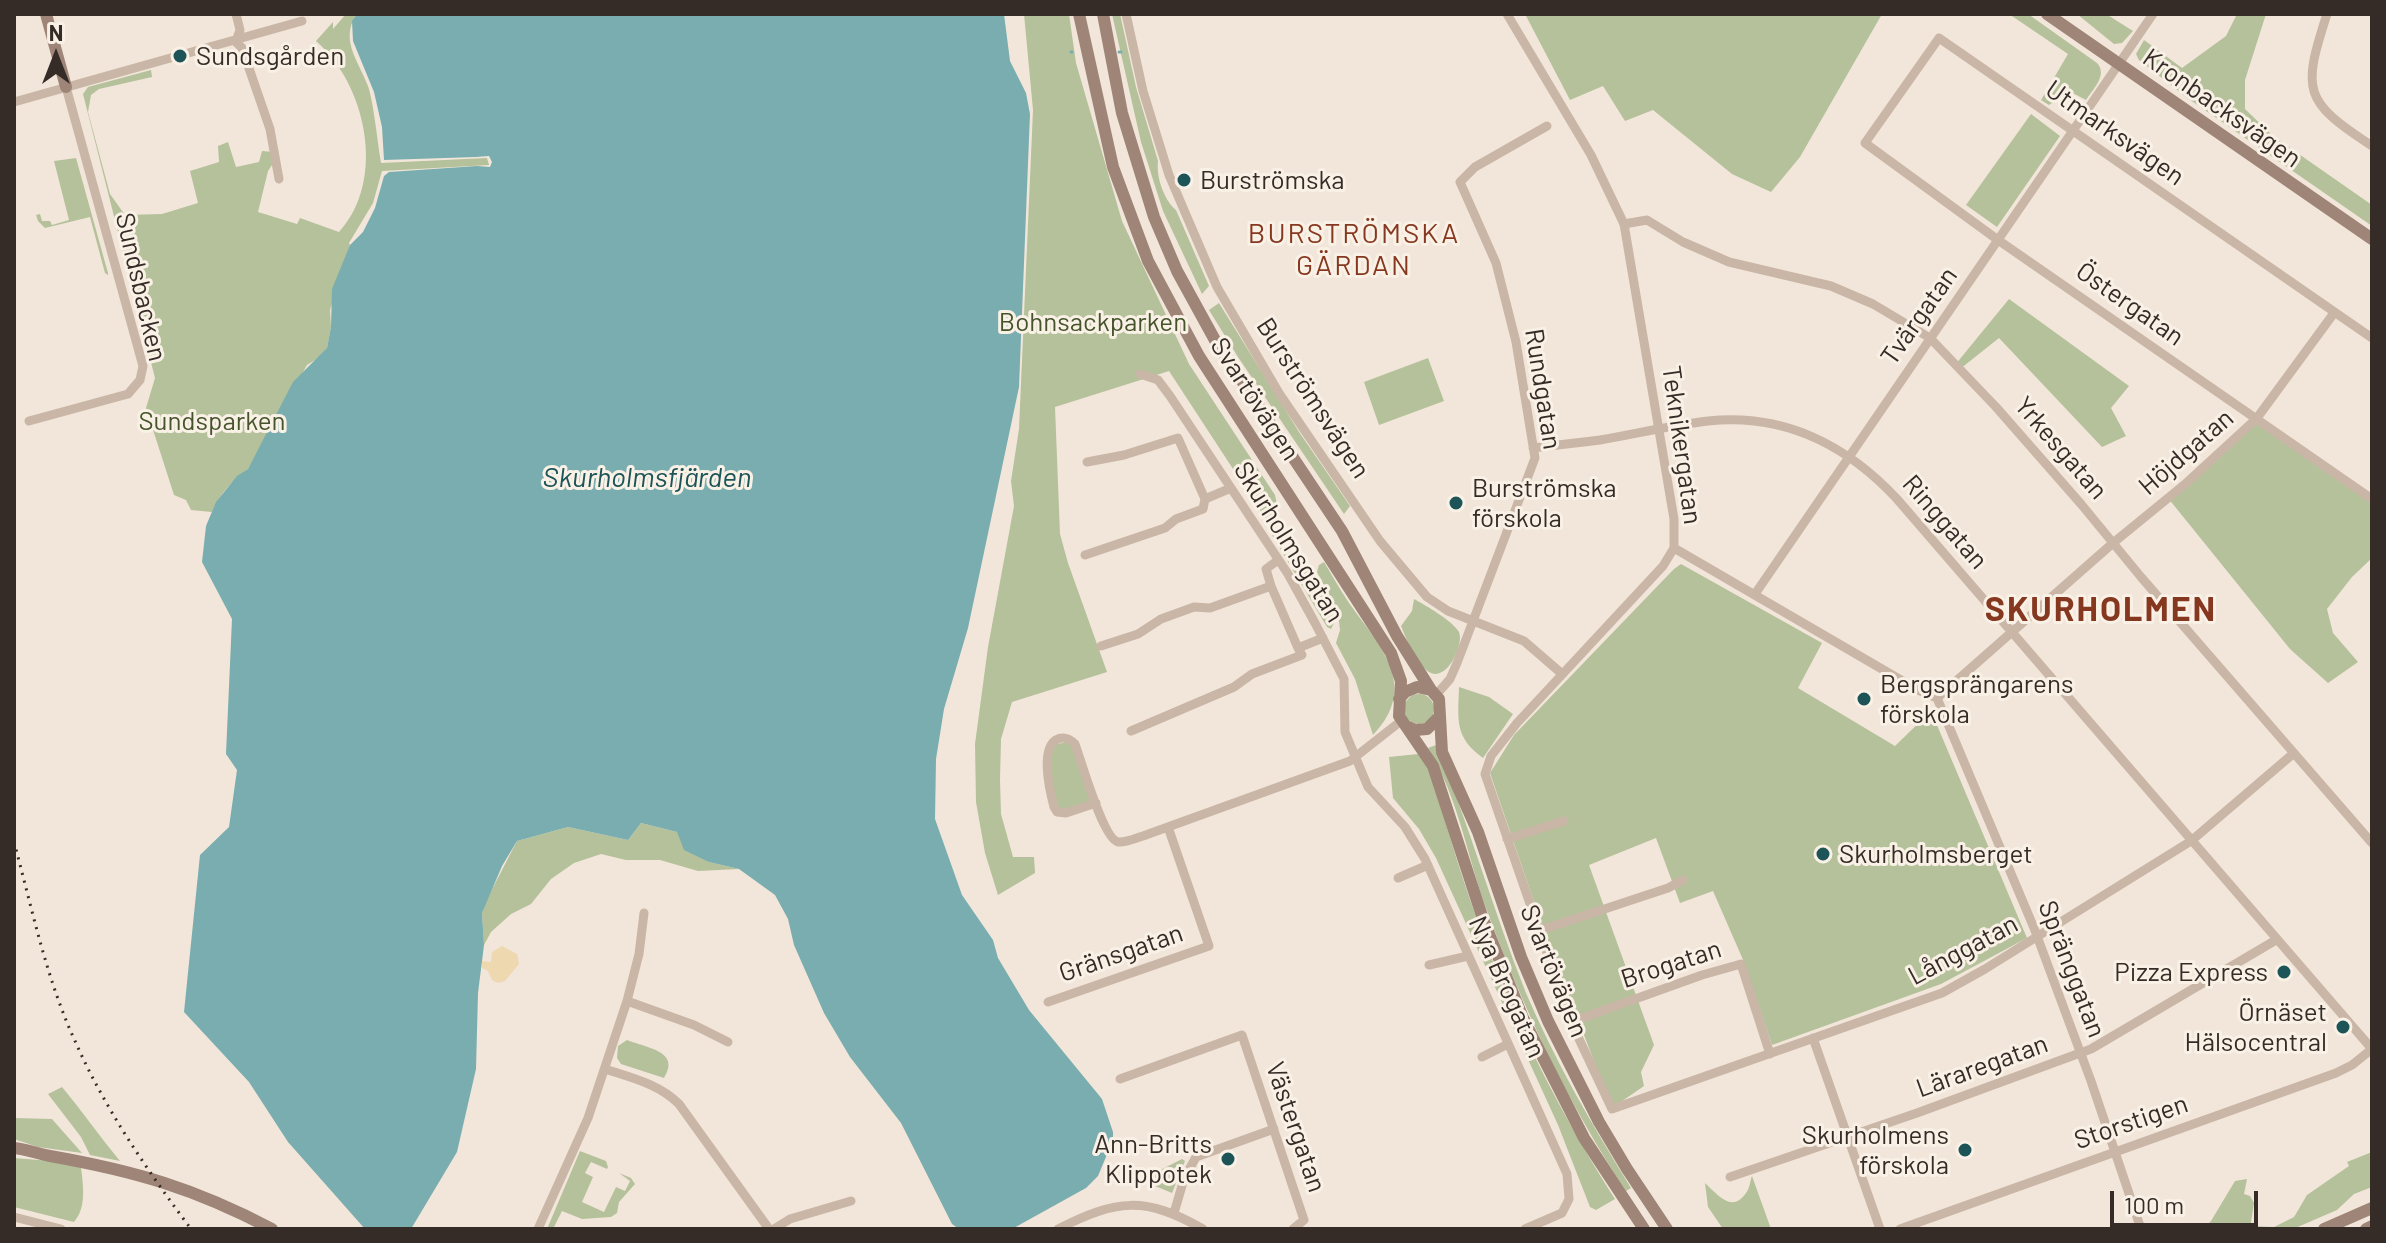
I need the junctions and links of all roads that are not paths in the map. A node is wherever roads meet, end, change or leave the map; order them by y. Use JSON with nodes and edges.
{"nodes":[{"id":1,"x":46,"y":14,"type":"edge"},
{"id":2,"x":236,"y":14,"type":"edge"},
{"id":3,"x":1079,"y":14,"type":"edge"},
{"id":4,"x":1103,"y":14,"type":"edge"},
{"id":5,"x":1126,"y":14,"type":"edge"},
{"id":6,"x":1507,"y":14,"type":"edge"},
{"id":7,"x":2047,"y":14,"type":"edge"},
{"id":8,"x":2153,"y":14,"type":"edge"},
{"id":9,"x":2327,"y":14,"type":"edge"},
{"id":10,"x":302,"y":21,"type":"dead end"},
{"id":11,"x":236,"y":42,"type":"junction"},
{"id":12,"x":2119,"y":63,"type":"junction"},
{"id":13,"x":66,"y":87,"type":"junction"},
{"id":14,"x":14,"y":102,"type":"edge"},
{"id":15,"x":1547,"y":126,"type":"dead end"},
{"id":16,"x":2073,"y":131,"type":"junction"},
{"id":17,"x":1865,"y":143,"type":"joint"},
{"id":18,"x":2372,"y":146,"type":"edge"},
{"id":19,"x":279,"y":179,"type":"dead end"},
{"id":20,"x":1624,"y":224,"type":"junction"},
{"id":21,"x":2372,"y":239,"type":"edge"},
{"id":22,"x":1998,"y":240,"type":"junction"},
{"id":23,"x":2334,"y":313,"type":"junction"},
{"id":24,"x":1930,"y":338,"type":"junction"},
{"id":25,"x":2372,"y":338,"type":"edge"},
{"id":26,"x":1140,"y":374,"type":"dead end"},
{"id":27,"x":2257,"y":418,"type":"junction"},
{"id":28,"x":29,"y":421,"type":"dead end"},
{"id":29,"x":1659,"y":429,"type":"junction"},
{"id":30,"x":1199,"y":441,"type":"junction"},
{"id":31,"x":1533,"y":448,"type":"junction"},
{"id":32,"x":1183,"y":449,"type":"junction"},
{"id":33,"x":1850,"y":456,"type":"junction"},
{"id":34,"x":1087,"y":462,"type":"dead end"},
{"id":35,"x":1231,"y":488,"type":"junction"},
{"id":36,"x":1205,"y":499,"type":"junction"},
{"id":37,"x":2372,"y":499,"type":"edge"},
{"id":38,"x":2113,"y":543,"type":"junction"},
{"id":39,"x":1674,"y":548,"type":"junction"},
{"id":40,"x":1085,"y":555,"type":"dead end"},
{"id":41,"x":1278,"y":560,"type":"junction"},
{"id":42,"x":1271,"y":586,"type":"junction"},
{"id":43,"x":1755,"y":594,"type":"junction"},
{"id":44,"x":1474,"y":622,"type":"junction"},
{"id":45,"x":2011,"y":633,"type":"junction"},
{"id":46,"x":1323,"y":638,"type":"junction"},
{"id":47,"x":1101,"y":646,"type":"dead end"},
{"id":48,"x":1298,"y":648,"type":"junction"},
{"id":49,"x":1561,"y":673,"type":"junction"},
{"id":50,"x":1433,"y":693,"type":"junction"},
{"id":51,"x":1937,"y":698,"type":"junction"},
{"id":52,"x":1399,"y":699,"type":"junction"},
{"id":53,"x":1440,"y":714,"type":"junction"},
{"id":54,"x":1404,"y":724,"type":"junction"},
{"id":55,"x":1131,"y":731,"type":"dead end"},
{"id":56,"x":2294,"y":753,"type":"junction"},
{"id":57,"x":1356,"y":757,"type":"junction"},
{"id":58,"x":1096,"y":803,"type":"junction"},
{"id":59,"x":1564,"y":821,"type":"dead end"},
{"id":60,"x":1168,"y":827,"type":"junction"},
{"id":61,"x":1507,"y":839,"type":"junction"},
{"id":62,"x":2191,"y":841,"type":"junction"},
{"id":63,"x":2372,"y":843,"type":"edge"},
{"id":64,"x":1428,"y":865,"type":"junction"},
{"id":65,"x":1398,"y":878,"type":"dead end"},
{"id":66,"x":1683,"y":880,"type":"dead end"},
{"id":67,"x":644,"y":913,"type":"dead end"},
{"id":68,"x":1538,"y":931,"type":"junction"},
{"id":69,"x":2037,"y":936,"type":"junction"},
{"id":70,"x":2276,"y":940,"type":"junction"},
{"id":71,"x":1468,"y":956,"type":"junction"},
{"id":72,"x":1429,"y":965,"type":"dead end"},
{"id":73,"x":627,"y":1001,"type":"junction"},
{"id":74,"x":1048,"y":1002,"type":"dead end"},
{"id":75,"x":1571,"y":1022,"type":"junction"},
{"id":76,"x":1813,"y":1038,"type":"junction"},
{"id":77,"x":728,"y":1042,"type":"dead end"},
{"id":78,"x":1508,"y":1044,"type":"junction"},
{"id":79,"x":2372,"y":1049,"type":"edge"},
{"id":80,"x":2080,"y":1053,"type":"junction"},
{"id":81,"x":1770,"y":1054,"type":"junction"},
{"id":82,"x":1482,"y":1057,"type":"dead end"},
{"id":83,"x":605,"y":1069,"type":"junction"},
{"id":84,"x":1120,"y":1079,"type":"dead end"},
{"id":85,"x":1612,"y":1109,"type":"joint"},
{"id":86,"x":1274,"y":1129,"type":"junction"},
{"id":87,"x":1846,"y":1137,"type":"junction"},
{"id":88,"x":14,"y":1148,"type":"edge"},
{"id":89,"x":2115,"y":1151,"type":"junction"},
{"id":90,"x":14,"y":1155,"type":"edge"},
{"id":91,"x":48,"y":1156,"type":"junction"},
{"id":92,"x":1730,"y":1177,"type":"dead end"},
{"id":93,"x":851,"y":1201,"type":"dead end"},
{"id":94,"x":2372,"y":1208,"type":"edge"},
{"id":95,"x":1174,"y":1213,"type":"junction"},
{"id":96,"x":14,"y":1217,"type":"edge"},
{"id":97,"x":2372,"y":1226,"type":"edge"},
{"id":98,"x":61,"y":1229,"type":"edge"},
{"id":99,"x":272,"y":1229,"type":"edge"},
{"id":100,"x":538,"y":1229,"type":"edge"},
{"id":101,"x":772,"y":1229,"type":"edge"},
{"id":102,"x":1058,"y":1229,"type":"edge"},
{"id":103,"x":1203,"y":1229,"type":"edge"},
{"id":104,"x":1293,"y":1229,"type":"edge"},
{"id":105,"x":1525,"y":1229,"type":"edge"},
{"id":106,"x":1644,"y":1229,"type":"edge"},
{"id":107,"x":1667,"y":1229,"type":"edge"},
{"id":108,"x":1880,"y":1229,"type":"edge"},
{"id":109,"x":1900,"y":1229,"type":"edge"},
{"id":110,"x":2141,"y":1229,"type":"edge"},
{"id":111,"x":2324,"y":1229,"type":"edge"},
{"id":112,"x":2366,"y":1229,"type":"edge"}],
"edges":[{"from":1,"to":13,"type":"main road"},
{"from":2,"to":11,"type":"street"},
{"from":3,"to":52,"type":"main road","name":"Svartövägen"},
{"from":4,"to":50,"type":"main road","name":"Svartövägen"},
{"from":5,"to":44,"type":"street","name":"Burströmsvägen"},
{"from":6,"to":20,"type":"street","name":"Teknikergatan"},
{"from":7,"to":12,"type":"main road","name":"Kronbacksvägen"},
{"from":8,"to":12,"type":"street","name":"Tvärgatan"},
{"from":9,"to":18,"type":"street"},
{"from":10,"to":11,"type":"street"},
{"from":11,"to":13,"type":"street"},
{"from":11,"to":19,"type":"street"},
{"from":12,"to":16,"type":"street","name":"Tvärgatan"},
{"from":12,"to":21,"type":"main road","name":"Kronbacksvägen"},
{"from":13,"to":14,"type":"street"},
{"from":13,"to":28,"type":"street","name":"Sundsbacken"},
{"from":15,"to":31,"type":"street","name":"Rundgatan"},
{"from":16,"to":17,"type":"street","name":"Utmarksvägen"},
{"from":16,"to":22,"type":"street","name":"Tvärgatan"},
{"from":16,"to":23,"type":"street","name":"Utmarksvägen"},
{"from":17,"to":22,"type":"street","name":"Östergatan"},
{"from":20,"to":24,"type":"street","name":"Yrkesgatan"},
{"from":20,"to":29,"type":"street","name":"Teknikergatan"},
{"from":22,"to":24,"type":"street","name":"Tvärgatan"},
{"from":22,"to":27,"type":"street","name":"Östergatan"},
{"from":23,"to":25,"type":"street","name":"Utmarksvägen"},
{"from":23,"to":27,"type":"street","name":"Höjdgatan"},
{"from":24,"to":33,"type":"street","name":"Tvärgatan"},
{"from":24,"to":38,"type":"street","name":"Yrkesgatan"},
{"from":26,"to":30,"type":"street","name":"Skurholmsgatan"},
{"from":27,"to":37,"type":"street","name":"Östergatan"},
{"from":27,"to":38,"type":"street","name":"Höjdgatan"},
{"from":29,"to":31,"type":"street","name":"Ringgatan"},
{"from":29,"to":33,"type":"street","name":"Ringgatan"},
{"from":29,"to":39,"type":"street","name":"Teknikergatan"},
{"from":30,"to":32,"type":"street"},
{"from":30,"to":35,"type":"street","name":"Skurholmsgatan"},
{"from":31,"to":44,"type":"street","name":"Rundgatan"},
{"from":32,"to":34,"type":"street"},
{"from":32,"to":36,"type":"street"},
{"from":33,"to":43,"type":"street","name":"Tvärgatan"},
{"from":33,"to":45,"type":"street","name":"Ringgatan"},
{"from":35,"to":36,"type":"street"},
{"from":35,"to":41,"type":"street","name":"Skurholmsgatan"},
{"from":36,"to":40,"type":"street"},
{"from":38,"to":45,"type":"street","name":"Höjdgatan"},
{"from":38,"to":56,"type":"street","name":"Yrkesgatan"},
{"from":39,"to":43,"type":"street"},
{"from":39,"to":49,"type":"street","name":"Teknikergatan"},
{"from":41,"to":42,"type":"street"},
{"from":41,"to":46,"type":"street","name":"Skurholmsgatan"},
{"from":42,"to":47,"type":"street"},
{"from":42,"to":48,"type":"street"},
{"from":43,"to":51,"type":"street"},
{"from":44,"to":49,"type":"street","name":"Burströmsvägen"},
{"from":44,"to":50,"type":"street","name":"Rundgatan"},
{"from":45,"to":51,"type":"street","name":"Höjdgatan"},
{"from":45,"to":62,"type":"street","name":"Ringgatan"},
{"from":46,"to":48,"type":"street"},
{"from":46,"to":57,"type":"street","name":"Skurholmsgatan"},
{"from":48,"to":55,"type":"street"},
{"from":49,"to":61,"type":"street","name":"Teknikergatan"},
{"from":50,"to":52,"type":"main road"},
{"from":50,"to":53,"type":"main road"},
{"from":51,"to":69,"type":"street","name":"Spränggatan"},
{"from":52,"to":54,"type":"main road"},
{"from":53,"to":54,"type":"main road"},
{"from":53,"to":107,"type":"main road","name":"Svartövägen"},
{"from":54,"to":57,"type":"street"},
{"from":54,"to":106,"type":"main road","name":"Svartövägen"},
{"from":56,"to":62,"type":"street","name":"Långgatan"},
{"from":56,"to":63,"type":"street","name":"Yrkesgatan"},
{"from":57,"to":60,"type":"street"},
{"from":57,"to":64,"type":"street","name":"Nya Brogatan"},
{"from":58,"to":58,"type":"street"},
{"from":58,"to":60,"type":"street"},
{"from":59,"to":61,"type":"street"},
{"from":60,"to":74,"type":"street","name":"Gränsgatan"},
{"from":61,"to":68,"type":"street","name":"Teknikergatan"},
{"from":62,"to":69,"type":"street","name":"Långgatan"},
{"from":62,"to":70,"type":"street","name":"Ringgatan"},
{"from":64,"to":65,"type":"street"},
{"from":64,"to":71,"type":"street","name":"Nya Brogatan"},
{"from":66,"to":68,"type":"street"},
{"from":67,"to":73,"type":"street"},
{"from":68,"to":75,"type":"street","name":"Teknikergatan"},
{"from":69,"to":76,"type":"street","name":"Långgatan"},
{"from":69,"to":80,"type":"street","name":"Spränggatan"},
{"from":70,"to":79,"type":"street","name":"Ringgatan"},
{"from":70,"to":80,"type":"street","name":"Läraregatan"},
{"from":71,"to":72,"type":"street"},
{"from":71,"to":78,"type":"street","name":"Nya Brogatan"},
{"from":73,"to":77,"type":"street"},
{"from":73,"to":83,"type":"street"},
{"from":75,"to":81,"type":"street","name":"Brogatan"},
{"from":75,"to":85,"type":"street","name":"Teknikergatan"},
{"from":76,"to":81,"type":"street","name":"Långgatan"},
{"from":76,"to":87,"type":"street"},
{"from":78,"to":82,"type":"street"},
{"from":78,"to":105,"type":"street","name":"Nya Brogatan"},
{"from":79,"to":89,"type":"street","name":"Storstigen"},
{"from":80,"to":87,"type":"street","name":"Läraregatan"},
{"from":80,"to":89,"type":"street","name":"Spränggatan"},
{"from":81,"to":85,"type":"street","name":"Långgatan"},
{"from":83,"to":100,"type":"street"},
{"from":83,"to":101,"type":"street"},
{"from":84,"to":86,"type":"street","name":"Västergatan"},
{"from":86,"to":95,"type":"street"},
{"from":86,"to":104,"type":"street","name":"Västergatan"},
{"from":87,"to":92,"type":"street","name":"Läraregatan"},
{"from":87,"to":108,"type":"street"},
{"from":88,"to":91,"type":"main road"},
{"from":89,"to":109,"type":"street","name":"Storstigen"},
{"from":89,"to":110,"type":"street","name":"Spränggatan"},
{"from":90,"to":91,"type":"main road"},
{"from":91,"to":99,"type":"main road"},
{"from":93,"to":101,"type":"street"},
{"from":94,"to":111,"type":"main road"},
{"from":95,"to":102,"type":"street"},
{"from":95,"to":103,"type":"street"},
{"from":96,"to":98,"type":"street"},
{"from":97,"to":112,"type":"main road"}]}
